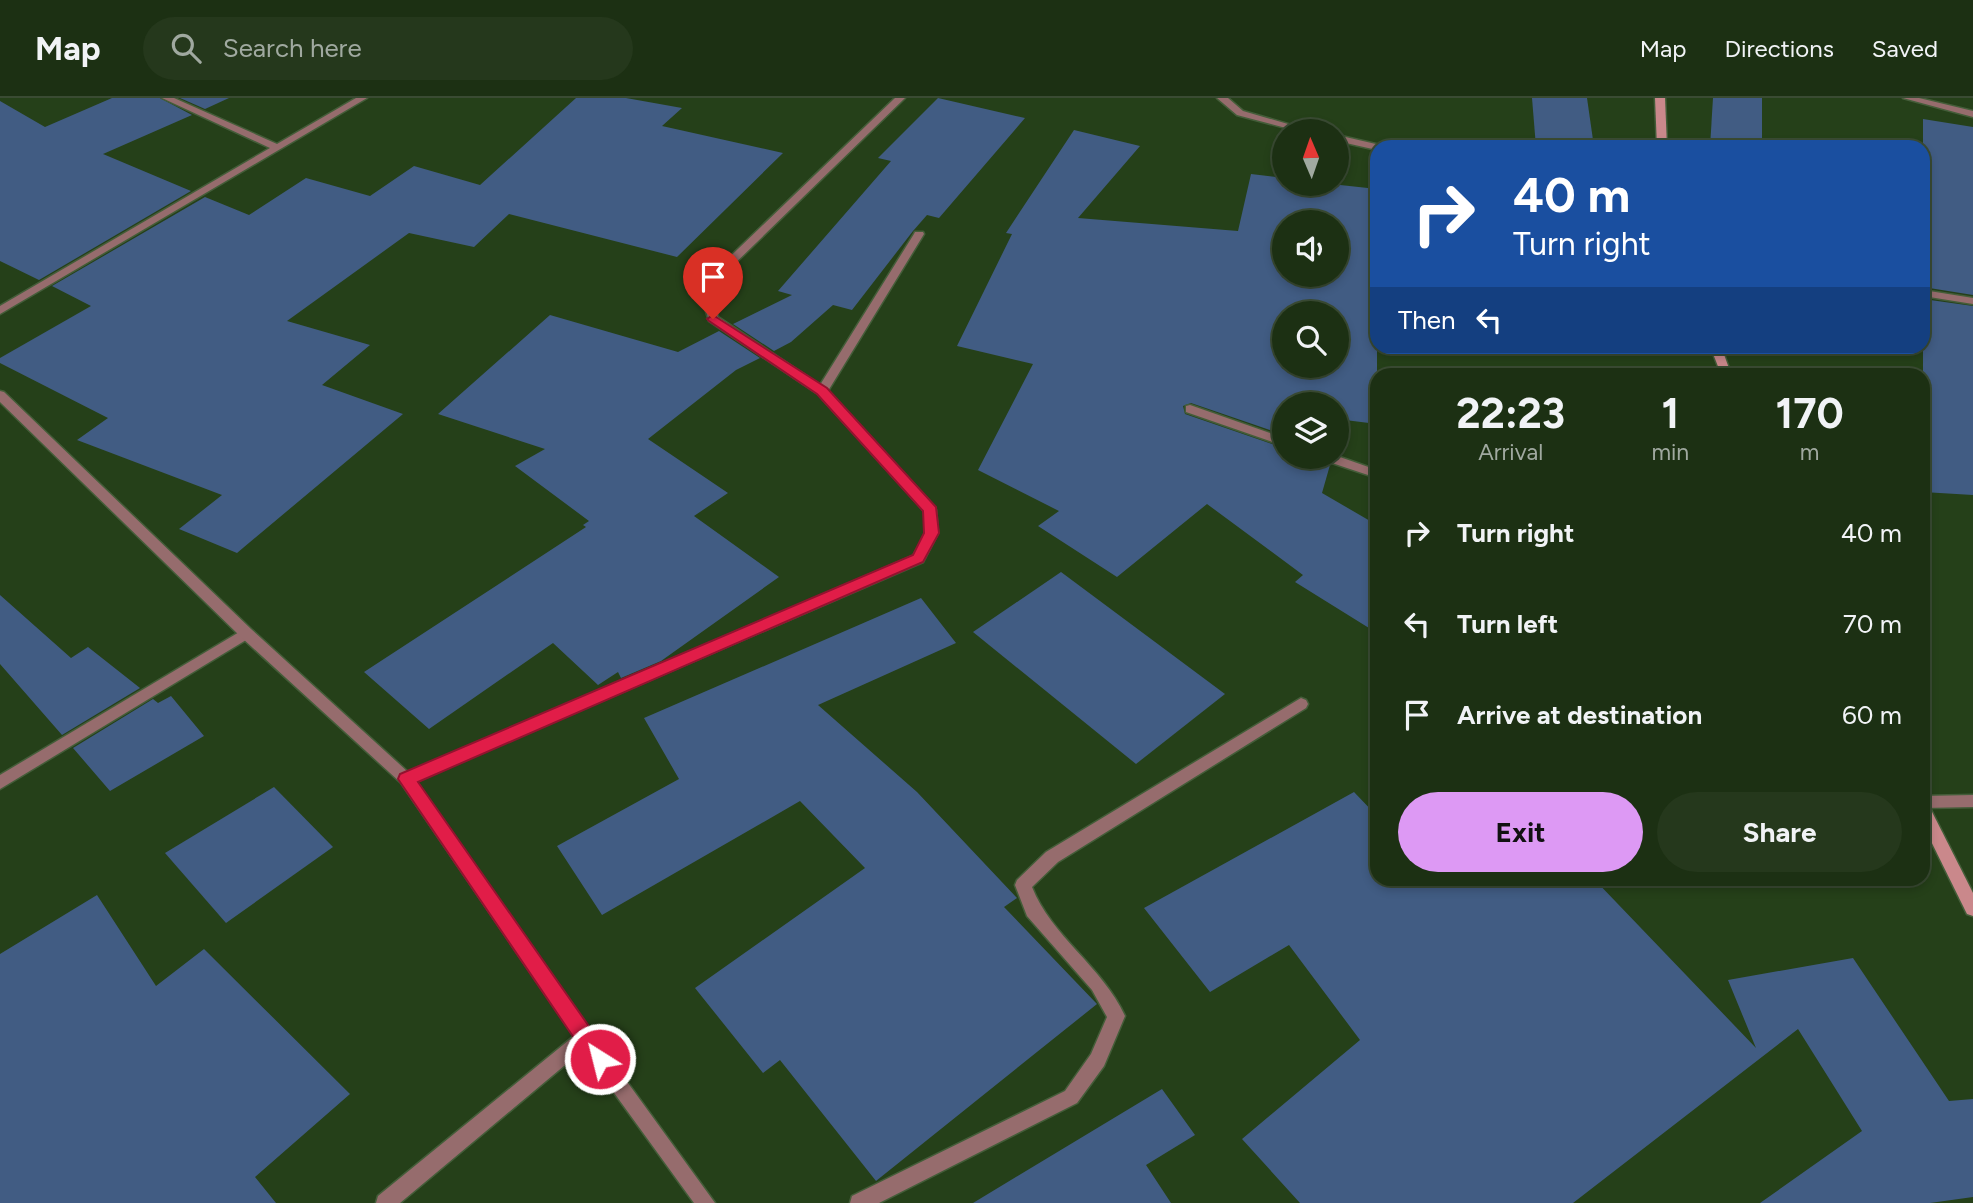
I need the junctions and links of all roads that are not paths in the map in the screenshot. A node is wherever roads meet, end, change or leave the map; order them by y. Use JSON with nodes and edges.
{"nodes":[{"id":1,"x":167,"y":98,"type":"edge"},
{"id":2,"x":362,"y":98,"type":"edge"},
{"id":3,"x":900,"y":98,"type":"edge"},
{"id":4,"x":1222,"y":98,"type":"edge"},
{"id":5,"x":1660,"y":98,"type":"edge"},
{"id":6,"x":1908,"y":98,"type":"edge"},
{"id":7,"x":1973,"y":114,"type":"edge"},
{"id":8,"x":1272,"y":122,"type":"edge"},
{"id":9,"x":1662,"y":140,"type":"edge"},
{"id":10,"x":1349,"y":141,"type":"edge"},
{"id":11,"x":1370,"y":145,"type":"edge"},
{"id":12,"x":278,"y":148,"type":"junction"},
{"id":13,"x":919,"y":234,"type":"dead end"},
{"id":14,"x":1930,"y":294,"type":"edge"},
{"id":15,"x":1973,"y":300,"type":"edge"},
{"id":16,"x":0,"y":311,"type":"edge"},
{"id":17,"x":822,"y":391,"type":"junction"},
{"id":18,"x":0,"y":395,"type":"edge"},
{"id":19,"x":1190,"y":409,"type":"dead end"},
{"id":20,"x":1272,"y":438,"type":"edge"},
{"id":21,"x":1349,"y":464,"type":"edge"},
{"id":22,"x":1370,"y":472,"type":"edge"},
{"id":23,"x":246,"y":633,"type":"junction"},
{"id":24,"x":1301,"y":704,"type":"dead end"},
{"id":25,"x":406,"y":779,"type":"junction"},
{"id":26,"x":0,"y":783,"type":"edge"},
{"id":27,"x":1973,"y":801,"type":"edge"},
{"id":28,"x":1930,"y":802,"type":"edge"},
{"id":29,"x":1930,"y":822,"type":"edge"},
{"id":30,"x":1973,"y":909,"type":"edge"},
{"id":31,"x":585,"y":1038,"type":"junction"},
{"id":32,"x":385,"y":1203,"type":"edge"},
{"id":33,"x":706,"y":1203,"type":"edge"},
{"id":34,"x":859,"y":1203,"type":"edge"}],
"edges":[{"from":1,"to":12,"type":"street"},
{"from":2,"to":12,"type":"street"},
{"from":3,"to":17,"type":"street"},
{"from":4,"to":8,"type":"street"},
{"from":5,"to":9,"type":"street"},
{"from":6,"to":7,"type":"street"},
{"from":10,"to":11,"type":"street"},
{"from":12,"to":16,"type":"street"},
{"from":13,"to":17,"type":"street"},
{"from":14,"to":15,"type":"street"},
{"from":17,"to":25,"type":"street"},
{"from":18,"to":23,"type":"street"},
{"from":19,"to":20,"type":"street"},
{"from":21,"to":22,"type":"street"},
{"from":23,"to":25,"type":"street"},
{"from":23,"to":26,"type":"street"},
{"from":24,"to":34,"type":"street"},
{"from":25,"to":31,"type":"street"},
{"from":27,"to":28,"type":"street"},
{"from":29,"to":30,"type":"street"},
{"from":31,"to":32,"type":"street"},
{"from":31,"to":33,"type":"street"}]}
